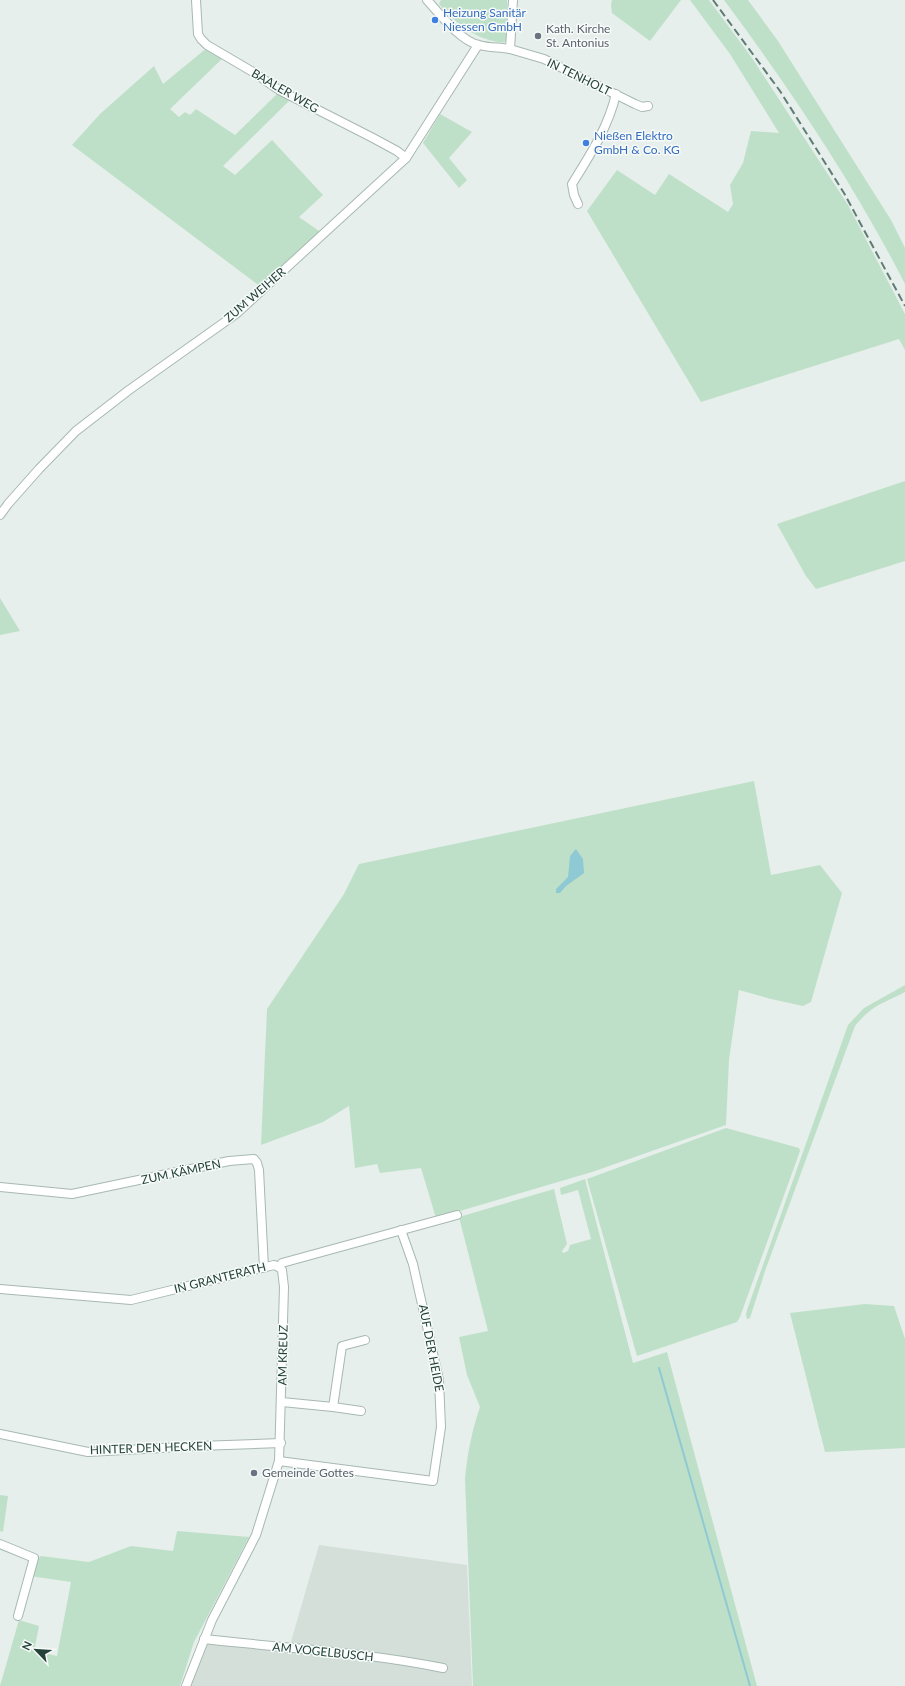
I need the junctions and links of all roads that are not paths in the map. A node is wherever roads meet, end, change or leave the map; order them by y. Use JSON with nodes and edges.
{"nodes":[{"id":1,"x":196,"y":0,"type":"edge"},
{"id":2,"x":427,"y":0,"type":"edge"},
{"id":3,"x":513,"y":0,"type":"edge"},
{"id":4,"x":478,"y":45,"type":"junction"},
{"id":5,"x":510,"y":48,"type":"junction"},
{"id":6,"x":616,"y":94,"type":"junction"},
{"id":7,"x":648,"y":106,"type":"dead end"},
{"id":8,"x":406,"y":158,"type":"junction"},
{"id":9,"x":578,"y":204,"type":"dead end"},
{"id":10,"x":0,"y":516,"type":"edge"},
{"id":11,"x":0,"y":1187,"type":"edge"},
{"id":12,"x":457,"y":1216,"type":"dead end"},
{"id":13,"x":401,"y":1230,"type":"junction"},
{"id":14,"x":279,"y":1267,"type":"junction"},
{"id":15,"x":264,"y":1268,"type":"junction"},
{"id":16,"x":0,"y":1289,"type":"edge"},
{"id":17,"x":365,"y":1340,"type":"dead end"},
{"id":18,"x":282,"y":1402,"type":"junction"},
{"id":19,"x":333,"y":1406,"type":"junction"},
{"id":20,"x":361,"y":1411,"type":"dead end"},
{"id":21,"x":0,"y":1434,"type":"edge"},
{"id":22,"x":280,"y":1443,"type":"junction"},
{"id":23,"x":279,"y":1461,"type":"junction"},
{"id":24,"x":0,"y":1544,"type":"edge"},
{"id":25,"x":18,"y":1616,"type":"dead end"},
{"id":26,"x":204,"y":1639,"type":"junction"},
{"id":27,"x":443,"y":1668,"type":"dead end"},
{"id":28,"x":186,"y":1686,"type":"edge"}],
"edges":[{"from":1,"to":8,"type":"street","name":"BAALER WEG"},
{"from":2,"to":4,"type":"street","name":"IN TENHOLT"},
{"from":3,"to":5,"type":"street"},
{"from":4,"to":5,"type":"street","name":"IN TENHOLT"},
{"from":4,"to":8,"type":"street","name":"ZUM WEIHER"},
{"from":5,"to":6,"type":"street","name":"IN TENHOLT"},
{"from":6,"to":7,"type":"street","name":"IN TENHOLT"},
{"from":6,"to":9,"type":"street"},
{"from":8,"to":10,"type":"street","name":"ZUM WEIHER"},
{"from":11,"to":15,"type":"street","name":"ZUM KÄMPEN"},
{"from":12,"to":13,"type":"street","name":"IN GRANTERATH"},
{"from":13,"to":14,"type":"street","name":"IN GRANTERATH"},
{"from":13,"to":23,"type":"street","name":"AUF DER HEIDE"},
{"from":14,"to":15,"type":"street","name":"IN GRANTERATH"},
{"from":14,"to":18,"type":"street","name":"AM KREUZ"},
{"from":15,"to":16,"type":"street","name":"IN GRANTERATH"},
{"from":17,"to":19,"type":"street"},
{"from":18,"to":19,"type":"street"},
{"from":18,"to":22,"type":"street","name":"AM KREUZ"},
{"from":19,"to":20,"type":"street"},
{"from":21,"to":22,"type":"street","name":"HINTER DEN HECKEN"},
{"from":22,"to":23,"type":"street"},
{"from":23,"to":26,"type":"street"},
{"from":24,"to":25,"type":"street"},
{"from":26,"to":27,"type":"street","name":"AM VOGELBUSCH"},
{"from":26,"to":28,"type":"street"}]}
